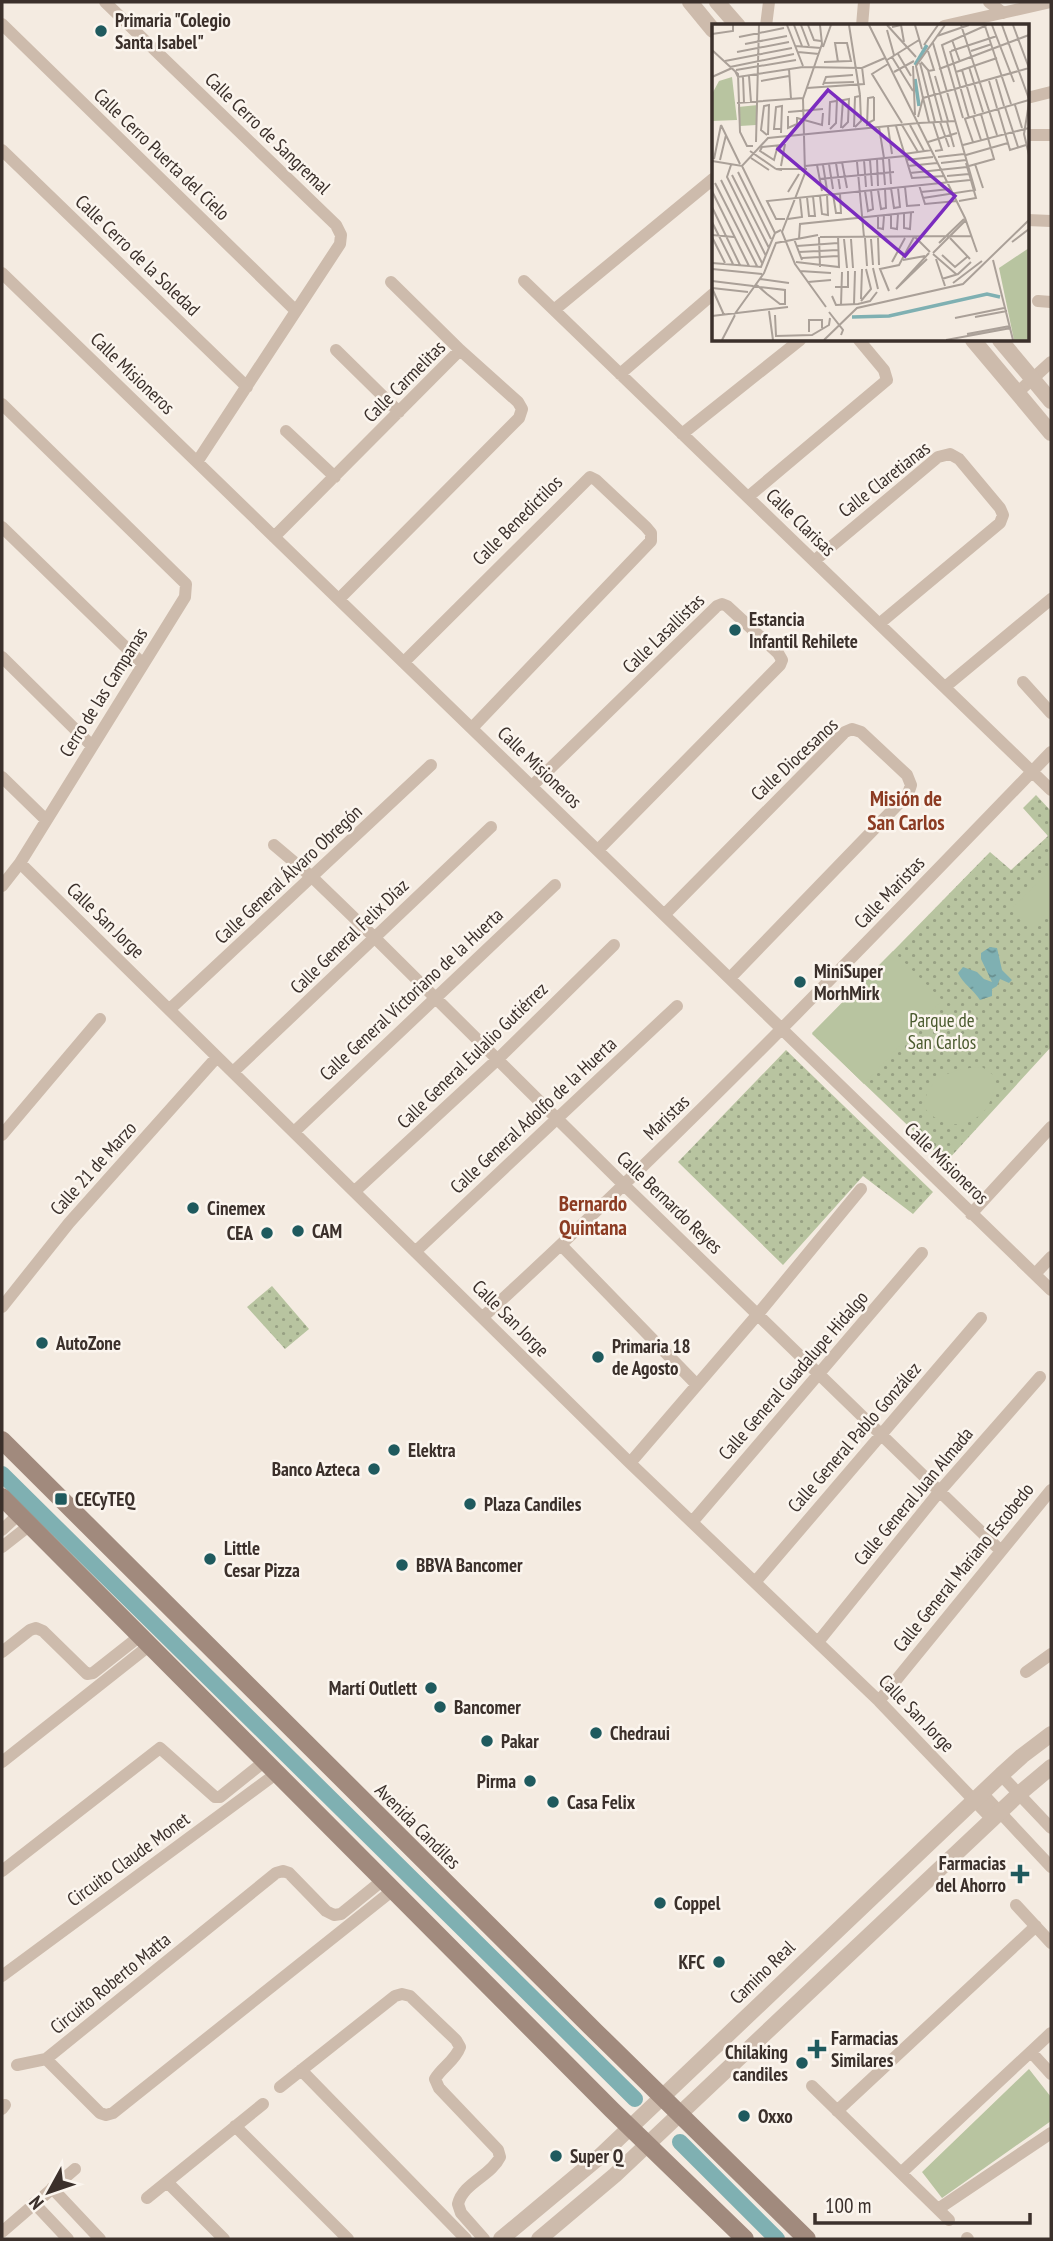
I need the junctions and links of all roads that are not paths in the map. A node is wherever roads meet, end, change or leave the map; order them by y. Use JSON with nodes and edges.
{"nodes":[{"id":1,"x":105,"y":2,"type":"edge"},
{"id":2,"x":690,"y":2,"type":"edge"},
{"id":3,"x":718,"y":2,"type":"edge"},
{"id":4,"x":769,"y":2,"type":"edge"},
{"id":5,"x":864,"y":2,"type":"edge"},
{"id":6,"x":989,"y":2,"type":"edge"},
{"id":7,"x":1051,"y":2,"type":"edge"},
{"id":8,"x":1003,"y":13,"type":"junction"},
{"id":9,"x":2,"y":23,"type":"edge"},
{"id":10,"x":736,"y":24,"type":"edge"},
{"id":11,"x":766,"y":24,"type":"edge"},
{"id":12,"x":862,"y":24,"type":"edge"},
{"id":13,"x":953,"y":24,"type":"edge"},
{"id":14,"x":712,"y":29,"type":"edge"},
{"id":15,"x":1051,"y":92,"type":"edge"},
{"id":16,"x":1028,"y":98,"type":"edge"},
{"id":17,"x":1028,"y":135,"type":"edge"},
{"id":18,"x":1051,"y":135,"type":"edge"},
{"id":19,"x":2,"y":150,"type":"edge"},
{"id":20,"x":712,"y":180,"type":"edge"},
{"id":21,"x":1028,"y":220,"type":"edge"},
{"id":22,"x":1051,"y":221,"type":"edge"},
{"id":23,"x":2,"y":273,"type":"edge"},
{"id":24,"x":524,"y":281,"type":"dead end"},
{"id":25,"x":391,"y":282,"type":"dead end"},
{"id":26,"x":712,"y":296,"type":"edge"},
{"id":27,"x":1038,"y":301,"type":"dead end"},
{"id":28,"x":1051,"y":302,"type":"edge"},
{"id":29,"x":554,"y":310,"type":"junction"},
{"id":30,"x":296,"y":312,"type":"junction"},
{"id":31,"x":799,"y":341,"type":"edge"},
{"id":32,"x":860,"y":341,"type":"edge"},
{"id":33,"x":974,"y":341,"type":"edge"},
{"id":34,"x":1001,"y":341,"type":"edge"},
{"id":35,"x":336,"y":350,"type":"dead end"},
{"id":36,"x":460,"y":350,"type":"junction"},
{"id":37,"x":1051,"y":362,"type":"edge"},
{"id":38,"x":620,"y":374,"type":"junction"},
{"id":39,"x":1033,"y":379,"type":"junction"},
{"id":40,"x":247,"y":387,"type":"junction"},
{"id":41,"x":1017,"y":393,"type":"junction"},
{"id":42,"x":1051,"y":401,"type":"edge"},
{"id":43,"x":2,"y":404,"type":"edge"},
{"id":44,"x":399,"y":412,"type":"junction"},
{"id":45,"x":286,"y":431,"type":"dead end"},
{"id":46,"x":1051,"y":433,"type":"edge"},
{"id":47,"x":682,"y":434,"type":"junction"},
{"id":48,"x":197,"y":462,"type":"junction"},
{"id":49,"x":335,"y":477,"type":"junction"},
{"id":50,"x":748,"y":497,"type":"junction"},
{"id":51,"x":2,"y":527,"type":"edge"},
{"id":52,"x":274,"y":537,"type":"junction"},
{"id":53,"x":814,"y":561,"type":"junction"},
{"id":54,"x":339,"y":599,"type":"junction"},
{"id":55,"x":1051,"y":599,"type":"edge"},
{"id":56,"x":879,"y":624,"type":"junction"},
{"id":57,"x":2,"y":657,"type":"edge"},
{"id":58,"x":404,"y":662,"type":"junction"},
{"id":59,"x":144,"y":664,"type":"junction"},
{"id":60,"x":1024,"y":682,"type":"dead end"},
{"id":61,"x":944,"y":687,"type":"junction"},
{"id":62,"x":1051,"y":713,"type":"edge"},
{"id":63,"x":472,"y":728,"type":"junction"},
{"id":64,"x":92,"y":746,"type":"junction"},
{"id":65,"x":1051,"y":752,"type":"edge"},
{"id":66,"x":431,"y":765,"type":"dead end"},
{"id":67,"x":1032,"y":772,"type":"junction"},
{"id":68,"x":2,"y":777,"type":"edge"},
{"id":69,"x":532,"y":786,"type":"junction"},
{"id":70,"x":1051,"y":790,"type":"edge"},
{"id":71,"x":45,"y":819,"type":"junction"},
{"id":72,"x":491,"y":827,"type":"dead end"},
{"id":73,"x":275,"y":845,"type":"dead end"},
{"id":74,"x":598,"y":849,"type":"junction"},
{"id":75,"x":20,"y":863,"type":"junction"},
{"id":76,"x":313,"y":878,"type":"junction"},
{"id":77,"x":555,"y":885,"type":"dead end"},
{"id":78,"x":2,"y":886,"type":"edge"},
{"id":79,"x":665,"y":914,"type":"junction"},
{"id":80,"x":375,"y":938,"type":"junction"},
{"id":81,"x":614,"y":945,"type":"dead end"},
{"id":82,"x":730,"y":978,"type":"junction"},
{"id":83,"x":435,"y":998,"type":"junction"},
{"id":84,"x":677,"y":1006,"type":"dead end"},
{"id":85,"x":170,"y":1010,"type":"junction"},
{"id":86,"x":100,"y":1018,"type":"dead end"},
{"id":87,"x":783,"y":1029,"type":"junction"},
{"id":88,"x":218,"y":1057,"type":"junction"},
{"id":89,"x":498,"y":1059,"type":"junction"},
{"id":90,"x":233,"y":1072,"type":"junction"},
{"id":91,"x":557,"y":1119,"type":"junction"},
{"id":92,"x":1051,"y":1128,"type":"edge"},
{"id":93,"x":294,"y":1132,"type":"junction"},
{"id":94,"x":2,"y":1135,"type":"edge"},
{"id":95,"x":624,"y":1185,"type":"junction"},
{"id":96,"x":861,"y":1189,"type":"dead end"},
{"id":97,"x":355,"y":1191,"type":"junction"},
{"id":98,"x":971,"y":1214,"type":"junction"},
{"id":99,"x":561,"y":1245,"type":"junction"},
{"id":100,"x":416,"y":1251,"type":"junction"},
{"id":101,"x":922,"y":1253,"type":"dead end"},
{"id":102,"x":1051,"y":1257,"type":"edge"},
{"id":103,"x":1035,"y":1274,"type":"junction"},
{"id":104,"x":1051,"y":1290,"type":"edge"},
{"id":105,"x":2,"y":1307,"type":"edge"},
{"id":106,"x":758,"y":1314,"type":"junction"},
{"id":107,"x":483,"y":1317,"type":"junction"},
{"id":108,"x":981,"y":1318,"type":"dead end"},
{"id":109,"x":820,"y":1373,"type":"junction"},
{"id":110,"x":1040,"y":1377,"type":"dead end"},
{"id":111,"x":697,"y":1385,"type":"junction"},
{"id":112,"x":881,"y":1436,"type":"junction"},
{"id":113,"x":2,"y":1440,"type":"edge"},
{"id":114,"x":630,"y":1463,"type":"junction"},
{"id":115,"x":1051,"y":1490,"type":"edge"},
{"id":116,"x":939,"y":1492,"type":"junction"},
{"id":117,"x":2,"y":1497,"type":"edge"},
{"id":118,"x":24,"y":1520,"type":"junction"},
{"id":119,"x":693,"y":1521,"type":"junction"},
{"id":120,"x":2,"y":1530,"type":"edge"},
{"id":121,"x":2,"y":1547,"type":"edge"},
{"id":122,"x":1001,"y":1551,"type":"junction"},
{"id":123,"x":756,"y":1581,"type":"junction"},
{"id":124,"x":145,"y":1641,"type":"junction"},
{"id":125,"x":818,"y":1642,"type":"junction"},
{"id":126,"x":2,"y":1652,"type":"edge"},
{"id":127,"x":1051,"y":1654,"type":"edge"},
{"id":128,"x":1027,"y":1672,"type":"dead end"},
{"id":129,"x":878,"y":1701,"type":"junction"},
{"id":130,"x":1051,"y":1734,"type":"edge"},
{"id":131,"x":2,"y":1762,"type":"edge"},
{"id":132,"x":271,"y":1767,"type":"junction"},
{"id":133,"x":1051,"y":1767,"type":"edge"},
{"id":134,"x":1001,"y":1775,"type":"junction"},
{"id":135,"x":1019,"y":1794,"type":"junction"},
{"id":136,"x":978,"y":1797,"type":"junction"},
{"id":137,"x":996,"y":1816,"type":"junction"},
{"id":138,"x":1051,"y":1828,"type":"edge"},
{"id":139,"x":1051,"y":1867,"type":"edge"},
{"id":140,"x":2,"y":1871,"type":"edge"},
{"id":141,"x":388,"y":1885,"type":"junction"},
{"id":142,"x":1016,"y":1905,"type":"dead end"},
{"id":143,"x":1036,"y":1926,"type":"junction"},
{"id":144,"x":1051,"y":1943,"type":"edge"},
{"id":145,"x":2,"y":1976,"type":"edge"},
{"id":146,"x":1051,"y":2034,"type":"edge"},
{"id":147,"x":1031,"y":2052,"type":"junction"},
{"id":148,"x":46,"y":2059,"type":"junction"},
{"id":149,"x":18,"y":2065,"type":"dead end"},
{"id":150,"x":302,"y":2070,"type":"junction"},
{"id":151,"x":1051,"y":2074,"type":"edge"},
{"id":152,"x":812,"y":2086,"type":"dead end"},
{"id":153,"x":280,"y":2087,"type":"dead end"},
{"id":154,"x":662,"y":2096,"type":"junction"},
{"id":155,"x":263,"y":2104,"type":"dead end"},
{"id":156,"x":837,"y":2111,"type":"junction"},
{"id":157,"x":679,"y":2114,"type":"junction"},
{"id":158,"x":235,"y":2126,"type":"junction"},
{"id":159,"x":630,"y":2127,"type":"junction"},
{"id":160,"x":1051,"y":2133,"type":"edge"},
{"id":161,"x":647,"y":2144,"type":"junction"},
{"id":162,"x":75,"y":2169,"type":"dead end"},
{"id":163,"x":901,"y":2173,"type":"junction"},
{"id":164,"x":167,"y":2182,"type":"junction"},
{"id":165,"x":52,"y":2188,"type":"junction"},
{"id":166,"x":147,"y":2198,"type":"dead end"},
{"id":167,"x":34,"y":2203,"type":"junction"},
{"id":168,"x":938,"y":2209,"type":"junction"},
{"id":169,"x":949,"y":2220,"type":"dead end"},
{"id":170,"x":2,"y":2232,"type":"edge"},
{"id":171,"x":68,"y":2239,"type":"edge"},
{"id":172,"x":100,"y":2239,"type":"edge"},
{"id":173,"x":225,"y":2239,"type":"edge"},
{"id":174,"x":348,"y":2239,"type":"edge"},
{"id":175,"x":466,"y":2239,"type":"edge"},
{"id":176,"x":484,"y":2239,"type":"edge"},
{"id":177,"x":501,"y":2239,"type":"edge"},
{"id":178,"x":539,"y":2239,"type":"edge"},
{"id":179,"x":745,"y":2239,"type":"edge"},
{"id":180,"x":807,"y":2239,"type":"edge"}],
"edges":[{"from":1,"to":30,"type":"street","name":"Calle Cerro de Sangremal"},
{"from":2,"to":14,"type":"street"},
{"from":3,"to":10,"type":"street"},
{"from":4,"to":11,"type":"street"},
{"from":5,"to":12,"type":"street"},
{"from":6,"to":8,"type":"street"},
{"from":7,"to":8,"type":"street"},
{"from":8,"to":13,"type":"street"},
{"from":9,"to":30,"type":"street","name":"Calle Cerro Puerta del Cielo"},
{"from":15,"to":16,"type":"street"},
{"from":17,"to":18,"type":"street"},
{"from":19,"to":40,"type":"street","name":"Calle Cerro de la Soledad"},
{"from":20,"to":29,"type":"street"},
{"from":21,"to":22,"type":"street"},
{"from":23,"to":48,"type":"street","name":"Calle Misioneros"},
{"from":24,"to":29,"type":"street","name":"Calle Clarisas"},
{"from":25,"to":36,"type":"street"},
{"from":26,"to":38,"type":"street"},
{"from":27,"to":28,"type":"street"},
{"from":29,"to":38,"type":"street","name":"Calle Clarisas"},
{"from":30,"to":40,"type":"street"},
{"from":31,"to":47,"type":"street"},
{"from":32,"to":50,"type":"street"},
{"from":33,"to":41,"type":"street"},
{"from":34,"to":39,"type":"street"},
{"from":35,"to":44,"type":"street"},
{"from":36,"to":44,"type":"street","name":"Calle Carmelitas"},
{"from":36,"to":54,"type":"street","name":"Calle Carmelitas"},
{"from":37,"to":39,"type":"street"},
{"from":38,"to":47,"type":"street","name":"Calle Clarisas"},
{"from":39,"to":41,"type":"street"},
{"from":39,"to":42,"type":"street"},
{"from":40,"to":48,"type":"street"},
{"from":41,"to":46,"type":"street"},
{"from":43,"to":59,"type":"street","name":"Cerro de las Campanas"},
{"from":44,"to":49,"type":"street","name":"Calle Carmelitas"},
{"from":45,"to":49,"type":"street"},
{"from":47,"to":50,"type":"street","name":"Calle Clarisas"},
{"from":48,"to":52,"type":"street","name":"Calle Misioneros"},
{"from":49,"to":52,"type":"street","name":"Calle Carmelitas"},
{"from":50,"to":53,"type":"street","name":"Calle Clarisas"},
{"from":51,"to":59,"type":"street"},
{"from":52,"to":54,"type":"street","name":"Calle Misioneros"},
{"from":53,"to":56,"type":"street","name":"Calle Clarisas"},
{"from":53,"to":56,"type":"street","name":"Calle Claretianas"},
{"from":54,"to":58,"type":"street","name":"Calle Misioneros"},
{"from":55,"to":61,"type":"street"},
{"from":56,"to":61,"type":"street","name":"Calle Clarisas"},
{"from":57,"to":64,"type":"street"},
{"from":58,"to":63,"type":"street","name":"Calle Misioneros"},
{"from":58,"to":63,"type":"street","name":"Calle Benedictilos"},
{"from":59,"to":64,"type":"street","name":"Cerro de las Campanas"},
{"from":60,"to":62,"type":"street"},
{"from":61,"to":67,"type":"street","name":"Calle Clarisas"},
{"from":63,"to":69,"type":"street","name":"Calle Misioneros"},
{"from":64,"to":71,"type":"street","name":"Cerro de las Campanas"},
{"from":65,"to":67,"type":"street","name":"Calle Maristas"},
{"from":66,"to":76,"type":"street","name":"Calle General Álvaro Obregón"},
{"from":67,"to":70,"type":"street","name":"Calle Clarisas"},
{"from":67,"to":87,"type":"street","name":"Calle Maristas"},
{"from":68,"to":71,"type":"street"},
{"from":69,"to":74,"type":"street","name":"Calle Misioneros"},
{"from":69,"to":74,"type":"street","name":"Calle Lasallistas"},
{"from":71,"to":75,"type":"street","name":"Cerro de las Campanas"},
{"from":72,"to":80,"type":"street","name":"Calle General Felix Díaz"},
{"from":73,"to":76,"type":"street","name":"Calle Bernardo Reyes"},
{"from":74,"to":79,"type":"street","name":"Calle Misioneros"},
{"from":75,"to":78,"type":"street","name":"Cerro de las Campanas"},
{"from":75,"to":85,"type":"street","name":"Calle San Jorge"},
{"from":76,"to":80,"type":"street","name":"Calle Bernardo Reyes"},
{"from":76,"to":85,"type":"street","name":"Calle General Álvaro Obregón"},
{"from":77,"to":83,"type":"street","name":"Calle General Victoriano de la Huerta"},
{"from":79,"to":82,"type":"street","name":"Calle Misioneros"},
{"from":79,"to":82,"type":"street","name":"Calle Diocesanos"},
{"from":80,"to":83,"type":"street","name":"Calle Bernardo Reyes"},
{"from":80,"to":90,"type":"street","name":"Calle General Felix Díaz"},
{"from":81,"to":89,"type":"street","name":"Calle General Eulalio Gutiérrez"},
{"from":82,"to":87,"type":"street","name":"Calle Misioneros"},
{"from":83,"to":89,"type":"street","name":"Calle Bernardo Reyes"},
{"from":83,"to":93,"type":"street","name":"Calle General Victoriano de la Huerta"},
{"from":84,"to":91,"type":"street","name":"Calle General Adolfo de la Huerta"},
{"from":85,"to":88,"type":"street","name":"Calle San Jorge"},
{"from":86,"to":94,"type":"street"},
{"from":87,"to":95,"type":"street","name":"Maristas"},
{"from":87,"to":98,"type":"street","name":"Calle Misioneros"},
{"from":88,"to":90,"type":"street","name":"Calle San Jorge"},
{"from":88,"to":105,"type":"street","name":"Calle 21 de Marzo"},
{"from":89,"to":91,"type":"street","name":"Calle Bernardo Reyes"},
{"from":89,"to":97,"type":"street","name":"Calle General Eulalio Gutiérrez"},
{"from":90,"to":93,"type":"street","name":"Calle San Jorge"},
{"from":91,"to":95,"type":"street","name":"Calle Bernardo Reyes"},
{"from":91,"to":100,"type":"street","name":"Calle General Adolfo de la Huerta"},
{"from":92,"to":98,"type":"street"},
{"from":93,"to":97,"type":"street","name":"Calle San Jorge"},
{"from":95,"to":99,"type":"street","name":"Maristas"},
{"from":95,"to":106,"type":"street","name":"Calle Bernardo Reyes"},
{"from":96,"to":106,"type":"street"},
{"from":97,"to":100,"type":"street","name":"Calle San Jorge"},
{"from":98,"to":103,"type":"street","name":"Calle Misioneros"},
{"from":99,"to":107,"type":"street","name":"Maristas"},
{"from":99,"to":111,"type":"street"},
{"from":100,"to":107,"type":"street","name":"Calle San Jorge"},
{"from":101,"to":109,"type":"street","name":"Calle General Guadalupe Hidalgo"},
{"from":102,"to":103,"type":"street"},
{"from":103,"to":104,"type":"street","name":"Calle Misioneros"},
{"from":106,"to":109,"type":"street","name":"Calle Bernardo Reyes"},
{"from":106,"to":111,"type":"street"},
{"from":107,"to":114,"type":"street","name":"Calle San Jorge"},
{"from":108,"to":112,"type":"street","name":"Calle General Pablo González"},
{"from":109,"to":112,"type":"street","name":"Calle Bernardo Reyes"},
{"from":109,"to":119,"type":"street","name":"Calle General Guadalupe Hidalgo"},
{"from":110,"to":116,"type":"street","name":"Calle General Juan Almada"},
{"from":111,"to":114,"type":"street"},
{"from":112,"to":116,"type":"street","name":"Calle Bernardo Reyes"},
{"from":112,"to":123,"type":"street","name":"Calle General Pablo González"},
{"from":113,"to":154,"type":"main road","name":"Avenida Candiles"},
{"from":114,"to":119,"type":"street","name":"Calle San Jorge"},
{"from":115,"to":122,"type":"street","name":"Calle General Mariano Escobedo"},
{"from":116,"to":122,"type":"street","name":"Calle Bernardo Reyes"},
{"from":116,"to":125,"type":"street","name":"Calle General Juan Almada"},
{"from":117,"to":118,"type":"main road"},
{"from":118,"to":120,"type":"street"},
{"from":118,"to":121,"type":"street"},
{"from":118,"to":124,"type":"main road"},
{"from":119,"to":123,"type":"street","name":"Calle San Jorge"},
{"from":122,"to":129,"type":"street","name":"Calle General Mariano Escobedo"},
{"from":123,"to":125,"type":"street","name":"Calle San Jorge"},
{"from":124,"to":126,"type":"street"},
{"from":124,"to":131,"type":"street"},
{"from":124,"to":132,"type":"main road"},
{"from":125,"to":129,"type":"street","name":"Calle San Jorge"},
{"from":127,"to":128,"type":"street"},
{"from":129,"to":136,"type":"street","name":"Calle San Jorge"},
{"from":130,"to":134,"type":"street","name":"Camino Real"},
{"from":132,"to":140,"type":"street"},
{"from":132,"to":141,"type":"main road"},
{"from":132,"to":145,"type":"street","name":"Circuito Claude Monet"},
{"from":133,"to":135,"type":"street"},
{"from":134,"to":135,"type":"street"},
{"from":134,"to":136,"type":"street","name":"Camino Real"},
{"from":135,"to":137,"type":"street"},
{"from":135,"to":138,"type":"street"},
{"from":136,"to":137,"type":"street","name":"Calle San Jorge"},
{"from":136,"to":154,"type":"street","name":"Camino Real"},
{"from":137,"to":139,"type":"street","name":"Calle San Jorge"},
{"from":137,"to":157,"type":"street"},
{"from":141,"to":148,"type":"street","name":"Circuito Roberto Matta"},
{"from":141,"to":148,"type":"street","name":"Circuito Roberto Matta"},
{"from":141,"to":159,"type":"main road"},
{"from":142,"to":143,"type":"street"},
{"from":143,"to":144,"type":"street"},
{"from":143,"to":156,"type":"street"},
{"from":146,"to":147,"type":"street"},
{"from":147,"to":151,"type":"street"},
{"from":147,"to":163,"type":"street"},
{"from":148,"to":149,"type":"street"},
{"from":150,"to":153,"type":"street"},
{"from":150,"to":175,"type":"street"},
{"from":150,"to":176,"type":"street"},
{"from":152,"to":156,"type":"street"},
{"from":154,"to":157,"type":"main road","name":"Avenida Candiles"},
{"from":154,"to":159,"type":"street","name":"Camino Real"},
{"from":155,"to":158,"type":"street"},
{"from":156,"to":163,"type":"street"},
{"from":157,"to":161,"type":"street"},
{"from":157,"to":180,"type":"main road","name":"Avenida Candiles"},
{"from":158,"to":164,"type":"street"},
{"from":158,"to":174,"type":"street"},
{"from":159,"to":161,"type":"main road"},
{"from":159,"to":177,"type":"street","name":"Camino Real"},
{"from":160,"to":168,"type":"street"},
{"from":161,"to":178,"type":"street"},
{"from":161,"to":179,"type":"main road"},
{"from":162,"to":165,"type":"street"},
{"from":163,"to":168,"type":"street"},
{"from":164,"to":166,"type":"street"},
{"from":164,"to":173,"type":"street"},
{"from":165,"to":167,"type":"street"},
{"from":165,"to":172,"type":"street"},
{"from":167,"to":170,"type":"street"},
{"from":167,"to":171,"type":"street"},
{"from":168,"to":169,"type":"street"}]}
